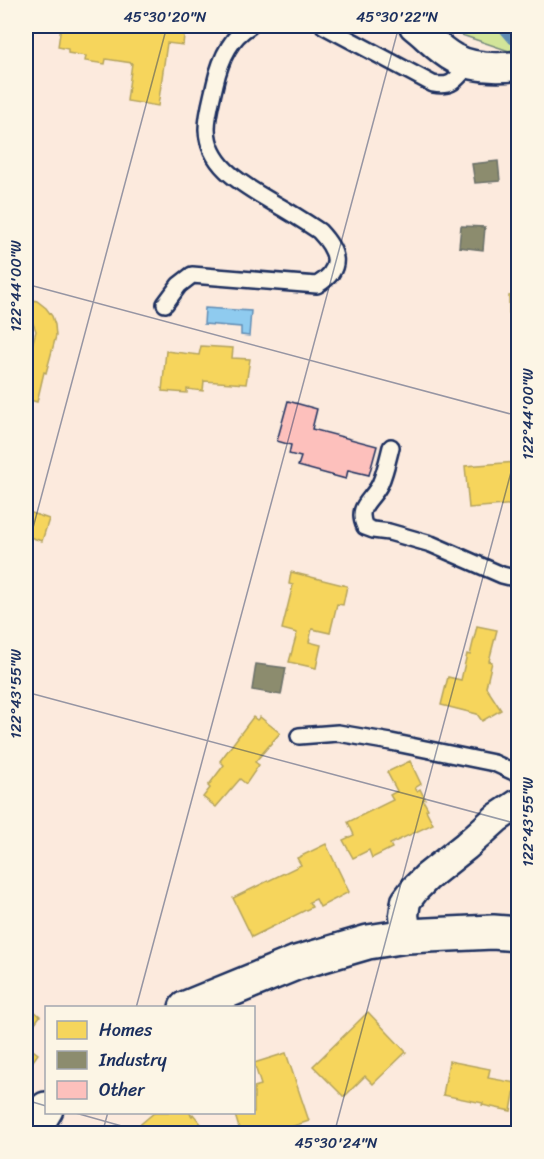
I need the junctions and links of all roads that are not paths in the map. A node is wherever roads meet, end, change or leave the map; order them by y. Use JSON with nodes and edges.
{"nodes":[{"id":1,"x":250,"y":26,"type":"edge"},
{"id":2,"x":324,"y":26,"type":"edge"},
{"id":3,"x":414,"y":26,"type":"edge"},
{"id":4,"x":470,"y":64,"type":"junction"},
{"id":5,"x":519,"y":66,"type":"edge"},
{"id":6,"x":165,"y":304,"type":"dead end"},
{"id":7,"x":391,"y":447,"type":"dead end"},
{"id":8,"x":519,"y":579,"type":"edge"},
{"id":9,"x":299,"y":735,"type":"dead end"},
{"id":10,"x":519,"y":774,"type":"edge"},
{"id":11,"x":519,"y":804,"type":"edge"},
{"id":12,"x":519,"y":934,"type":"edge"},
{"id":13,"x":407,"y":936,"type":"junction"},
{"id":14,"x":191,"y":1006,"type":"edge"},
{"id":15,"x":45,"y":1111,"type":"edge"},
{"id":16,"x":31,"y":1134,"type":"edge"}],
"edges":[{"from":1,"to":6,"type":"lane"},
{"from":2,"to":4,"type":"lane"},
{"from":3,"to":4,"type":"street"},
{"from":4,"to":5,"type":"street"},
{"from":7,"to":8,"type":"lane"},
{"from":9,"to":10,"type":"lane"},
{"from":11,"to":13,"type":"street"},
{"from":12,"to":13,"type":"main road"},
{"from":13,"to":14,"type":"main road"},
{"from":15,"to":16,"type":"main road"}]}
